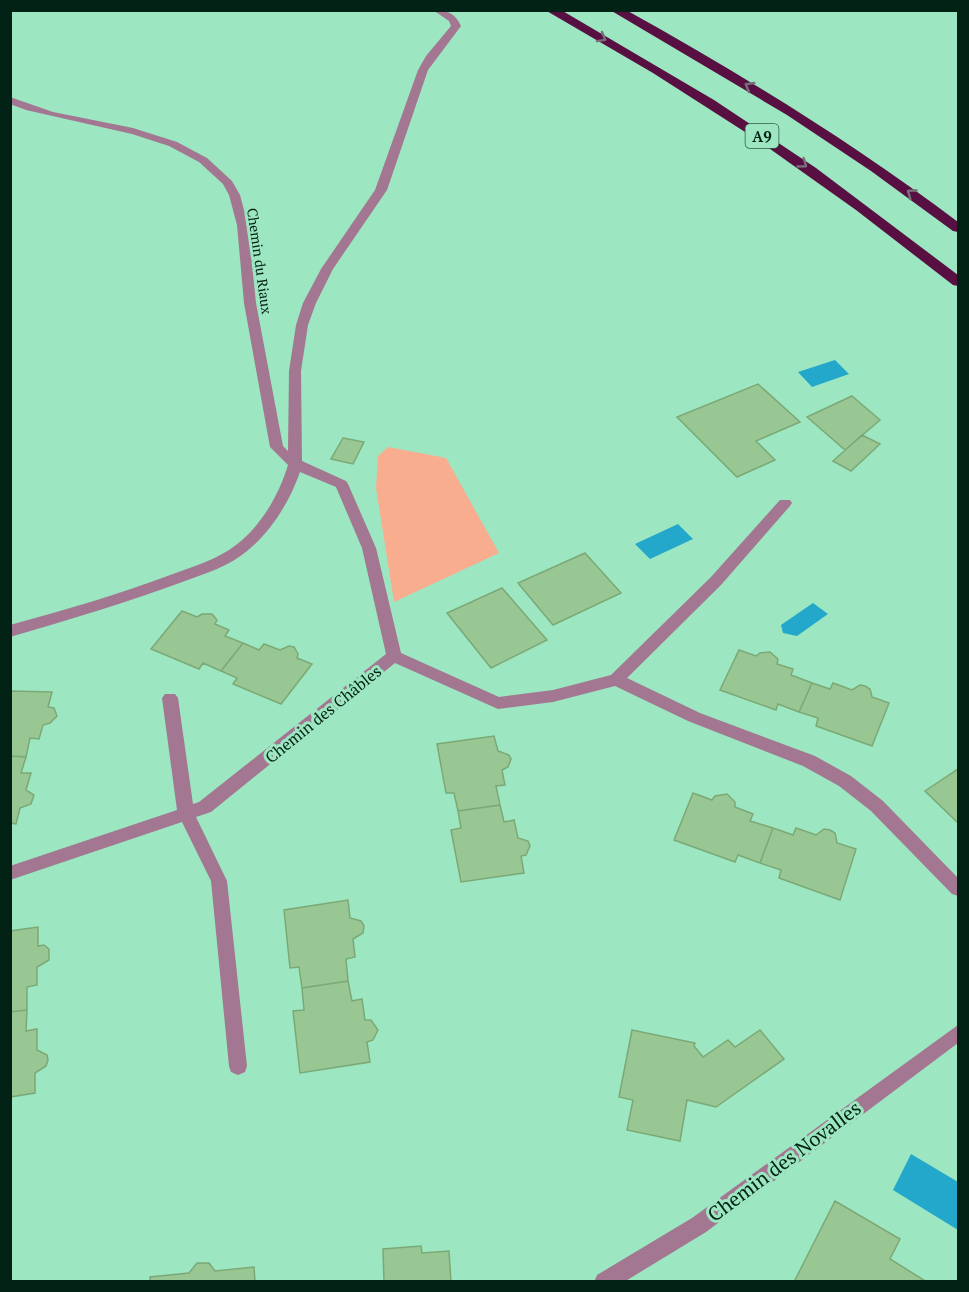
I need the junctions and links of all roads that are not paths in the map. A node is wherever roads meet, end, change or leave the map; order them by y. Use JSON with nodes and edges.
{"nodes":[{"id":1,"x":438,"y":10,"type":"edge"},
{"id":2,"x":551,"y":10,"type":"edge"},
{"id":3,"x":616,"y":10,"type":"edge"},
{"id":4,"x":10,"y":100,"type":"edge"},
{"id":5,"x":958,"y":228,"type":"edge"},
{"id":6,"x":958,"y":282,"type":"edge"},
{"id":7,"x":295,"y":464,"type":"junction"},
{"id":8,"x":785,"y":503,"type":"dead end"},
{"id":9,"x":10,"y":631,"type":"edge"},
{"id":10,"x":394,"y":656,"type":"junction"},
{"id":11,"x":616,"y":680,"type":"junction"},
{"id":12,"x":170,"y":698,"type":"dead end"},
{"id":13,"x":186,"y":814,"type":"junction"},
{"id":14,"x":10,"y":873,"type":"edge"},
{"id":15,"x":958,"y":889,"type":"edge"},
{"id":16,"x":958,"y":1033,"type":"edge"},
{"id":17,"x":238,"y":1066,"type":"dead end"},
{"id":18,"x":604,"y":1281,"type":"edge"}],
"edges":[{"from":1,"to":7,"type":"street"},
{"from":2,"to":6,"type":"highway","number":"A9","one_way":true},
{"from":5,"to":3,"type":"highway","number":"A9","one_way":true},
{"from":4,"to":7,"type":"street","name":"Chemin du Riaux"},
{"from":7,"to":9,"type":"street"},
{"from":7,"to":10,"type":"street"},
{"from":8,"to":11,"type":"street"},
{"from":10,"to":11,"type":"street","name":"Chemin des Châbles"},
{"from":10,"to":13,"type":"street","name":"Chemin des Châbles"},
{"from":11,"to":15,"type":"street"},
{"from":12,"to":13,"type":"street"},
{"from":13,"to":14,"type":"street","name":"Chemin des Châbles"},
{"from":13,"to":17,"type":"street"},
{"from":16,"to":18,"type":"street","name":"Chemin des Novalles"}]}
